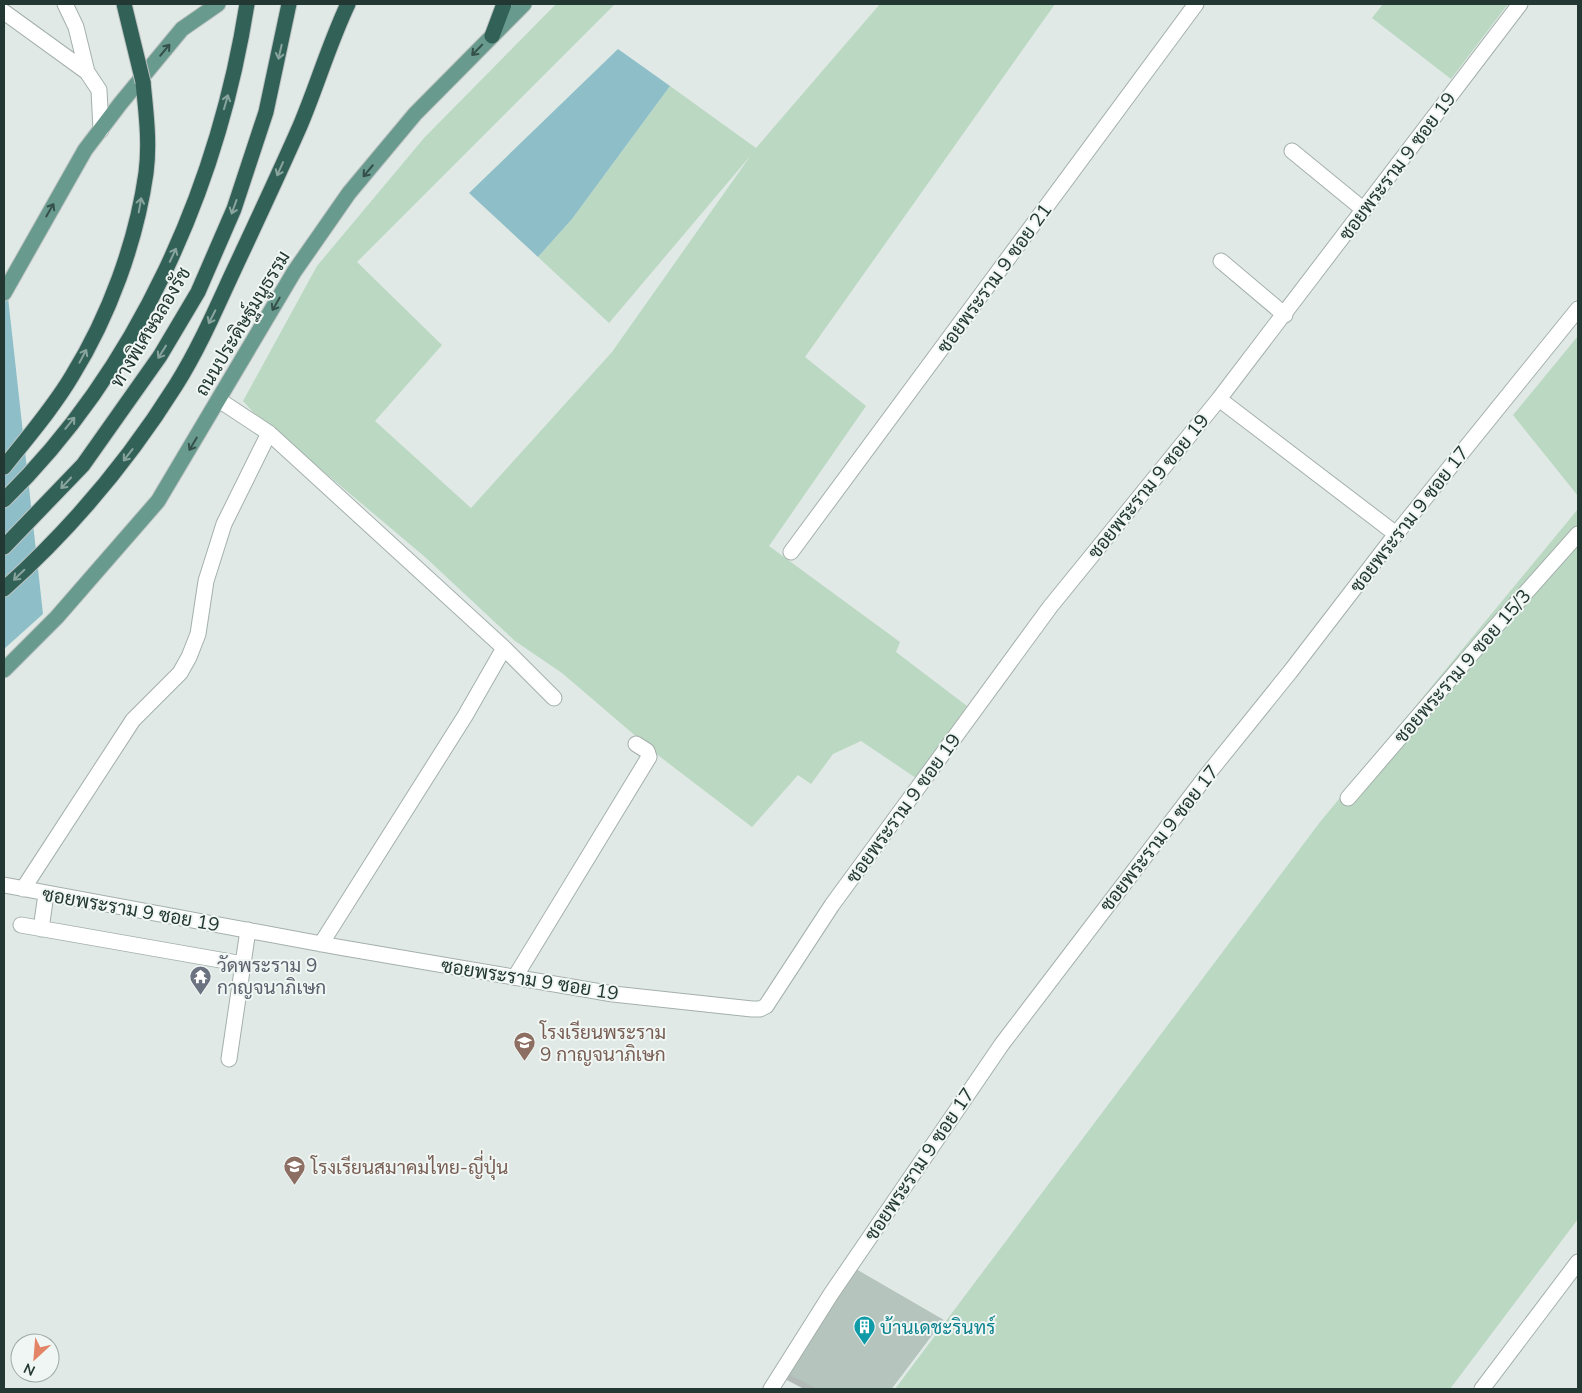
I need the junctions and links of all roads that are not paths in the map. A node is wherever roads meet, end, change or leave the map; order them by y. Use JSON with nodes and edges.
{"nodes":[{"id":1,"x":65,"y":4,"type":"edge"},
{"id":2,"x":124,"y":4,"type":"edge"},
{"id":3,"x":218,"y":4,"type":"edge"},
{"id":4,"x":247,"y":4,"type":"edge"},
{"id":5,"x":290,"y":4,"type":"edge"},
{"id":6,"x":348,"y":4,"type":"edge"},
{"id":7,"x":504,"y":4,"type":"edge"},
{"id":8,"x":524,"y":4,"type":"edge"},
{"id":9,"x":1196,"y":4,"type":"edge"},
{"id":10,"x":1520,"y":4,"type":"edge"},
{"id":11,"x":4,"y":12,"type":"edge"},
{"id":12,"x":492,"y":36,"type":"junction"},
{"id":13,"x":88,"y":72,"type":"junction"},
{"id":14,"x":101,"y":130,"type":"junction"},
{"id":15,"x":1292,"y":151,"type":"dead end"},
{"id":16,"x":1364,"y":210,"type":"junction"},
{"id":17,"x":1221,"y":260,"type":"dead end"},
{"id":18,"x":4,"y":293,"type":"edge"},
{"id":19,"x":1578,"y":309,"type":"edge"},
{"id":20,"x":1285,"y":314,"type":"junction"},
{"id":21,"x":219,"y":400,"type":"junction"},
{"id":22,"x":1219,"y":400,"type":"junction"},
{"id":23,"x":269,"y":433,"type":"junction"},
{"id":24,"x":4,"y":467,"type":"edge"},
{"id":25,"x":4,"y":500,"type":"edge"},
{"id":26,"x":1396,"y":534,"type":"junction"},
{"id":27,"x":1578,"y":534,"type":"edge"},
{"id":28,"x":4,"y":547,"type":"edge"},
{"id":29,"x":791,"y":552,"type":"dead end"},
{"id":30,"x":4,"y":589,"type":"edge"},
{"id":31,"x":504,"y":648,"type":"junction"},
{"id":32,"x":4,"y":670,"type":"edge"},
{"id":33,"x":554,"y":698,"type":"dead end"},
{"id":34,"x":636,"y":744,"type":"dead end"},
{"id":35,"x":1348,"y":798,"type":"dead end"},
{"id":36,"x":4,"y":885,"type":"edge"},
{"id":37,"x":23,"y":889,"type":"junction"},
{"id":38,"x":46,"y":894,"type":"junction"},
{"id":39,"x":21,"y":926,"type":"dead end"},
{"id":40,"x":41,"y":929,"type":"junction"},
{"id":41,"x":248,"y":930,"type":"junction"},
{"id":42,"x":321,"y":944,"type":"junction"},
{"id":43,"x":243,"y":964,"type":"junction"},
{"id":44,"x":515,"y":977,"type":"junction"},
{"id":45,"x":229,"y":1059,"type":"dead end"},
{"id":46,"x":1578,"y":1262,"type":"edge"},
{"id":47,"x":771,"y":1389,"type":"edge"},
{"id":48,"x":1482,"y":1389,"type":"edge"}],
"edges":[{"from":1,"to":13,"type":"street"},
{"from":24,"to":2,"type":"highway","one_way":true,"bridge":true},
{"from":14,"to":3,"type":"main road","one_way":true},
{"from":25,"to":4,"type":"highway","name":"ทางพิเศษฉลองรัช","one_way":true},
{"from":5,"to":28,"type":"highway","name":"ทางพิเศษฉลองรัช","one_way":true},
{"from":6,"to":30,"type":"highway","one_way":true},
{"from":7,"to":12,"type":"highway"},
{"from":8,"to":12,"type":"main road","name":"ถนนประดิษฐ์มนูธรรม"},
{"from":9,"to":29,"type":"street","name":"ซอยพระราม 9 ซอย 21"},
{"from":10,"to":16,"type":"street","name":"ซอยพระราม 9 ซอย 19"},
{"from":11,"to":13,"type":"street"},
{"from":12,"to":21,"type":"main road","name":"ถนนประดิษฐ์มนูธรรม","one_way":true},
{"from":13,"to":14,"type":"street"},
{"from":18,"to":14,"type":"main road","one_way":true},
{"from":15,"to":16,"type":"street"},
{"from":16,"to":20,"type":"street","name":"ซอยพระราม 9 ซอย 19"},
{"from":17,"to":20,"type":"street"},
{"from":19,"to":26,"type":"street","name":"ซอยพระราม 9 ซอย 17"},
{"from":20,"to":22,"type":"street","name":"ซอยพระราม 9 ซอย 19"},
{"from":21,"to":23,"type":"street"},
{"from":21,"to":32,"type":"main road","name":"ถนนประดิษฐ์มนูธรรม","one_way":true},
{"from":22,"to":26,"type":"street"},
{"from":22,"to":44,"type":"street","name":"ซอยพระราม 9 ซอย 19"},
{"from":23,"to":31,"type":"street"},
{"from":23,"to":37,"type":"street"},
{"from":26,"to":47,"type":"street","name":"ซอยพระราม 9 ซอย 17"},
{"from":27,"to":35,"type":"street","name":"ซอยพระราม 9 ซอย 15/3"},
{"from":31,"to":33,"type":"street"},
{"from":31,"to":42,"type":"street"},
{"from":34,"to":44,"type":"street"},
{"from":36,"to":37,"type":"street","name":"ซอยพระราม 9 ซอย 19"},
{"from":37,"to":38,"type":"street","name":"ซอยพระราม 9 ซอย 19"},
{"from":38,"to":40,"type":"street"},
{"from":38,"to":41,"type":"street","name":"ซอยพระราม 9 ซอย 19"},
{"from":39,"to":40,"type":"street"},
{"from":40,"to":43,"type":"street"},
{"from":41,"to":42,"type":"street","name":"ซอยพระราม 9 ซอย 19"},
{"from":41,"to":43,"type":"street"},
{"from":42,"to":44,"type":"street","name":"ซอยพระราม 9 ซอย 19"},
{"from":43,"to":45,"type":"street"},
{"from":46,"to":48,"type":"street"}]}
